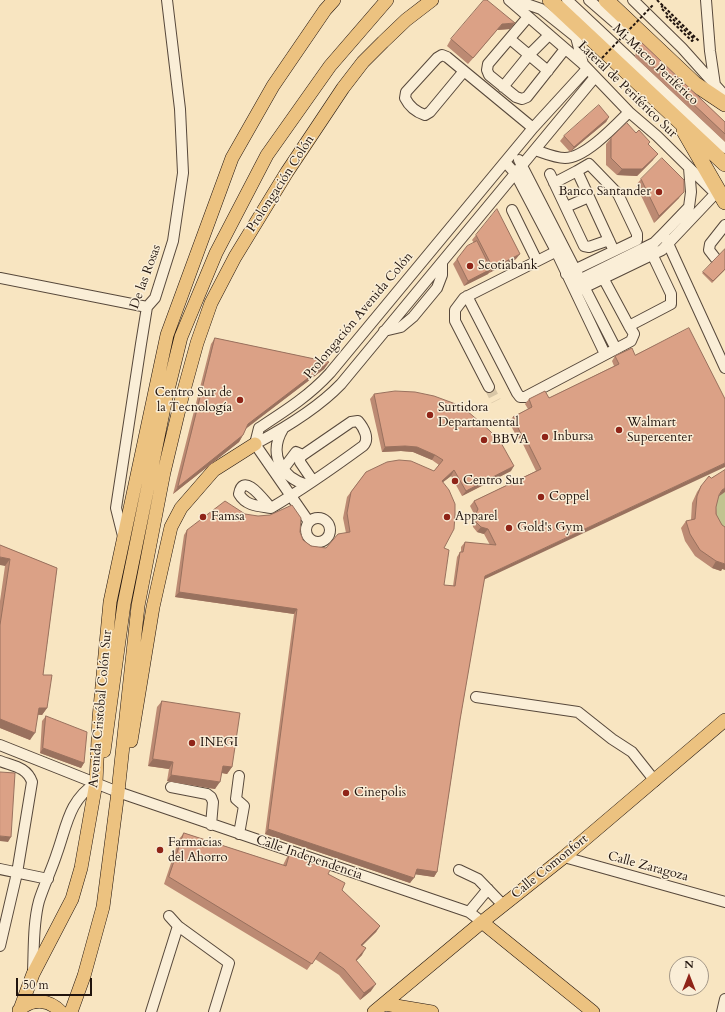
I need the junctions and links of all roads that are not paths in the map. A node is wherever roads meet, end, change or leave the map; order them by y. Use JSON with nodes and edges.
{"nodes":[{"id":1,"x":167,"y":0,"type":"edge"},
{"id":2,"x":334,"y":0,"type":"edge"},
{"id":3,"x":387,"y":0,"type":"edge"},
{"id":4,"x":432,"y":0,"type":"edge"},
{"id":5,"x":509,"y":0,"type":"edge"},
{"id":6,"x":515,"y":0,"type":"edge"},
{"id":7,"x":550,"y":0,"type":"edge"},
{"id":8,"x":567,"y":0,"type":"edge"},
{"id":9,"x":589,"y":0,"type":"edge"},
{"id":10,"x":606,"y":0,"type":"edge"},
{"id":11,"x":633,"y":0,"type":"edge"},
{"id":12,"x":706,"y":0,"type":"edge"},
{"id":13,"x":528,"y":17,"type":"junction"},
{"id":14,"x":549,"y":35,"type":"junction"},
{"id":15,"x":510,"y":39,"type":"junction"},
{"id":16,"x":565,"y":49,"type":"junction"},
{"id":17,"x":530,"y":55,"type":"junction"},
{"id":18,"x":585,"y":67,"type":"junction"},
{"id":19,"x":464,"y":71,"type":"junction"},
{"id":20,"x":548,"y":71,"type":"junction"},
{"id":21,"x":595,"y":77,"type":"junction"},
{"id":22,"x":715,"y":84,"type":"junction"},
{"id":23,"x":503,"y":86,"type":"junction"},
{"id":24,"x":725,"y":96,"type":"edge"},
{"id":25,"x":696,"y":98,"type":"edge"},
{"id":26,"x":725,"y":104,"type":"edge"},
{"id":27,"x":629,"y":112,"type":"junction"},
{"id":28,"x":674,"y":115,"type":"junction"},
{"id":29,"x":533,"y":128,"type":"junction"},
{"id":30,"x":725,"y":148,"type":"edge"},
{"id":31,"x":535,"y":150,"type":"junction"},
{"id":32,"x":513,"y":153,"type":"junction"},
{"id":33,"x":505,"y":162,"type":"junction"},
{"id":34,"x":523,"y":164,"type":"junction"},
{"id":35,"x":725,"y":164,"type":"edge"},
{"id":36,"x":689,"y":168,"type":"junction"},
{"id":37,"x":576,"y":171,"type":"junction"},
{"id":38,"x":515,"y":173,"type":"junction"},
{"id":39,"x":589,"y":197,"type":"junction"},
{"id":40,"x":722,"y":199,"type":"edge"},
{"id":41,"x":566,"y":207,"type":"junction"},
{"id":42,"x":512,"y":210,"type":"dead end"},
{"id":43,"x":725,"y":225,"type":"edge"},
{"id":44,"x":664,"y":233,"type":"junction"},
{"id":45,"x":609,"y":240,"type":"junction"},
{"id":46,"x":668,"y":243,"type":"junction"},
{"id":47,"x":560,"y":249,"type":"junction"},
{"id":48,"x":614,"y":251,"type":"junction"},
{"id":49,"x":652,"y":254,"type":"junction"},
{"id":50,"x":716,"y":259,"type":"edge"},
{"id":51,"x":537,"y":261,"type":"junction"},
{"id":52,"x":571,"y":271,"type":"junction"},
{"id":53,"x":601,"y":274,"type":"junction"},
{"id":54,"x":0,"y":278,"type":"edge"},
{"id":55,"x":583,"y":283,"type":"junction"},
{"id":56,"x":575,"y":292,"type":"junction"},
{"id":57,"x":467,"y":296,"type":"junction"},
{"id":58,"x":147,"y":307,"type":"junction"},
{"id":59,"x":629,"y":326,"type":"junction"},
{"id":60,"x":616,"y":349,"type":"junction"},
{"id":61,"x":605,"y":354,"type":"junction"},
{"id":62,"x":725,"y":368,"type":"edge"},
{"id":63,"x":489,"y":387,"type":"tunnel mouth"},
{"id":64,"x":181,"y":401,"type":"joint"},
{"id":65,"x":283,"y":429,"type":"junction"},
{"id":66,"x":254,"y":444,"type":"junction"},
{"id":67,"x":304,"y":455,"type":"junction"},
{"id":68,"x":284,"y":468,"type":"junction"},
{"id":69,"x":310,"y":483,"type":"junction"},
{"id":70,"x":291,"y":496,"type":"junction"},
{"id":71,"x":271,"y":508,"type":"dead end"},
{"id":72,"x":309,"y":522,"type":"dead end"},
{"id":73,"x":123,"y":536,"type":"junction"},
{"id":74,"x":476,"y":697,"type":"dead end"},
{"id":75,"x":725,"y":720,"type":"edge"},
{"id":76,"x":0,"y":745,"type":"edge"},
{"id":77,"x":0,"y":761,"type":"edge"},
{"id":78,"x":97,"y":770,"type":"junction"},
{"id":79,"x":120,"y":774,"type":"junction"},
{"id":80,"x":239,"y":776,"type":"dead end"},
{"id":81,"x":655,"y":781,"type":"junction"},
{"id":82,"x":96,"y":783,"type":"junction"},
{"id":83,"x":171,"y":787,"type":"dead end"},
{"id":84,"x":118,"y":792,"type":"junction"},
{"id":85,"x":211,"y":825,"type":"junction"},
{"id":86,"x":239,"y":834,"type":"junction"},
{"id":87,"x":564,"y":857,"type":"junction"},
{"id":88,"x":0,"y":869,"type":"edge"},
{"id":89,"x":459,"y":870,"type":"dead end"},
{"id":90,"x":17,"y":873,"type":"junction"},
{"id":91,"x":48,"y":879,"type":"junction"},
{"id":92,"x":488,"y":889,"type":"junction"},
{"id":93,"x":725,"y":902,"type":"edge"},
{"id":94,"x":503,"y":905,"type":"junction"},
{"id":95,"x":469,"y":912,"type":"junction"},
{"id":96,"x":169,"y":916,"type":"dead end"},
{"id":97,"x":482,"y":922,"type":"junction"},
{"id":98,"x":178,"y":926,"type":"junction"},
{"id":99,"x":0,"y":946,"type":"edge"},
{"id":100,"x":33,"y":974,"type":"junction"},
{"id":101,"x":725,"y":999,"type":"edge"},
{"id":102,"x":379,"y":1008,"type":"edge"},
{"id":103,"x":19,"y":1011,"type":"edge"},
{"id":104,"x":61,"y":1012,"type":"edge"},
{"id":105,"x":71,"y":1012,"type":"edge"},
{"id":106,"x":151,"y":1012,"type":"edge"},
{"id":107,"x":214,"y":1012,"type":"edge"},
{"id":108,"x":432,"y":1012,"type":"edge"},
{"id":109,"x":593,"y":1012,"type":"edge"},
{"id":110,"x":722,"y":1012,"type":"edge"}],
"edges":[{"from":1,"to":58,"type":"street","name":"De las Rosas"},
{"from":2,"to":73,"type":"main road","name":"Avenida Cristóbal Colón Sur"},
{"from":3,"to":78,"type":"main road"},
{"from":4,"to":64,"type":"main road","name":"Prolongación Colón"},
{"from":5,"to":13,"type":"street","name":"Lateral de Periférico Sur"},
{"from":6,"to":18,"type":"street"},
{"from":7,"to":28,"type":"highway"},
{"from":8,"to":30,"type":"street","name":"Mi Macro Periférico"},
{"from":9,"to":25,"type":"street","name":"Mi Macro Periférico"},
{"from":10,"to":26,"type":"highway"},
{"from":11,"to":22,"type":"street"},
{"from":12,"to":22,"type":"street"},
{"from":13,"to":14,"type":"street","name":"Lateral de Periférico Sur"},
{"from":13,"to":15,"type":"street"},
{"from":14,"to":16,"type":"street","name":"Lateral de Periférico Sur"},
{"from":14,"to":17,"type":"street"},
{"from":15,"to":17,"type":"street"},
{"from":15,"to":23,"type":"street"},
{"from":16,"to":18,"type":"street","name":"Lateral de Periférico Sur"},
{"from":16,"to":20,"type":"street"},
{"from":17,"to":20,"type":"street"},
{"from":17,"to":23,"type":"street"},
{"from":18,"to":21,"type":"street","name":"Lateral de Periférico Sur"},
{"from":18,"to":29,"type":"street","name":"Prolongación Avenida Colón"},
{"from":19,"to":19,"type":"street"},
{"from":19,"to":29,"type":"street"},
{"from":20,"to":23,"type":"street"},
{"from":21,"to":27,"type":"street","name":"Lateral de Periférico Sur"},
{"from":21,"to":31,"type":"street"},
{"from":22,"to":24,"type":"street"},
{"from":27,"to":31,"type":"street"},
{"from":27,"to":36,"type":"street","name":"Lateral de Periférico Sur"},
{"from":28,"to":35,"type":"highway"},
{"from":28,"to":40,"type":"highway"},
{"from":29,"to":32,"type":"street","name":"Prolongación Avenida Colón"},
{"from":31,"to":34,"type":"street"},
{"from":32,"to":33,"type":"street","name":"Prolongación Avenida Colón"},
{"from":32,"to":34,"type":"street"},
{"from":33,"to":38,"type":"street"},
{"from":33,"to":66,"type":"street","name":"Prolongación Avenida Colón"},
{"from":34,"to":38,"type":"street"},
{"from":34,"to":47,"type":"street"},
{"from":36,"to":40,"type":"street","name":"Lateral de Periférico Sur"},
{"from":36,"to":44,"type":"street"},
{"from":37,"to":39,"type":"street"},
{"from":37,"to":41,"type":"street"},
{"from":37,"to":48,"type":"street"},
{"from":38,"to":47,"type":"street"},
{"from":38,"to":65,"type":"street"},
{"from":39,"to":41,"type":"street"},
{"from":39,"to":45,"type":"street"},
{"from":40,"to":46,"type":"street"},
{"from":41,"to":45,"type":"street"},
{"from":42,"to":51,"type":"street"},
{"from":43,"to":50,"type":"street"},
{"from":44,"to":46,"type":"street"},
{"from":44,"to":53,"type":"street"},
{"from":45,"to":48,"type":"street"},
{"from":46,"to":49,"type":"street"},
{"from":46,"to":62,"type":"street"},
{"from":47,"to":51,"type":"street"},
{"from":47,"to":52,"type":"street"},
{"from":48,"to":52,"type":"street"},
{"from":49,"to":53,"type":"street"},
{"from":49,"to":59,"type":"street"},
{"from":51,"to":57,"type":"street"},
{"from":52,"to":55,"type":"street"},
{"from":52,"to":56,"type":"street"},
{"from":53,"to":55,"type":"street"},
{"from":53,"to":59,"type":"street"},
{"from":54,"to":58,"type":"street"},
{"from":55,"to":56,"type":"street"},
{"from":55,"to":60,"type":"street"},
{"from":56,"to":61,"type":"street"},
{"from":57,"to":61,"type":"street"},
{"from":57,"to":63,"type":"street"},
{"from":58,"to":73,"type":"street","name":"De las Rosas"},
{"from":59,"to":60,"type":"street"},
{"from":60,"to":61,"type":"street"},
{"from":64,"to":79,"type":"main road","name":"Avenida Cristóbal Colón Sur"},
{"from":65,"to":66,"type":"street"},
{"from":65,"to":68,"type":"street"},
{"from":66,"to":70,"type":"street"},
{"from":66,"to":79,"type":"main road"},
{"from":67,"to":68,"type":"street"},
{"from":67,"to":69,"type":"street"},
{"from":67,"to":69,"type":"street"},
{"from":68,"to":69,"type":"street"},
{"from":69,"to":70,"type":"street"},
{"from":70,"to":71,"type":"street"},
{"from":70,"to":72,"type":"street"},
{"from":73,"to":78,"type":"main road","name":"Avenida Cristóbal Colón Sur"},
{"from":74,"to":81,"type":"street"},
{"from":75,"to":81,"type":"main road","name":"Calle Comonfort"},
{"from":76,"to":82,"type":"street","name":"Calle Independencia"},
{"from":77,"to":90,"type":"street"},
{"from":78,"to":82,"type":"main road","name":"Avenida Cristóbal Colón Sur"},
{"from":79,"to":84,"type":"main road","name":"Avenida Cristóbal Colón Sur"},
{"from":80,"to":86,"type":"street"},
{"from":81,"to":87,"type":"main road","name":"Calle Comonfort"},
{"from":82,"to":84,"type":"street","name":"Calle Independencia"},
{"from":82,"to":91,"type":"street"},
{"from":82,"to":100,"type":"main road","name":"Avenida Cristóbal Colón Sur"},
{"from":83,"to":85,"type":"street"},
{"from":84,"to":85,"type":"street","name":"Calle Independencia"},
{"from":84,"to":105,"type":"main road","name":"Avenida Cristóbal Colón Sur"},
{"from":85,"to":86,"type":"street","name":"Calle Independencia"},
{"from":86,"to":95,"type":"street","name":"Calle Independencia"},
{"from":87,"to":93,"type":"street","name":"Calle Zaragoza"},
{"from":87,"to":94,"type":"main road","name":"Calle Comonfort"},
{"from":88,"to":90,"type":"street"},
{"from":89,"to":92,"type":"street"},
{"from":90,"to":91,"type":"street"},
{"from":90,"to":99,"type":"street"},
{"from":91,"to":100,"type":"street"},
{"from":92,"to":94,"type":"street"},
{"from":92,"to":95,"type":"street"},
{"from":94,"to":97,"type":"main road","name":"Calle Comonfort"},
{"from":95,"to":97,"type":"street","name":"Calle Independencia"},
{"from":96,"to":98,"type":"street"},
{"from":97,"to":102,"type":"main road","name":"Calle Comonfort"},
{"from":97,"to":109,"type":"main road","name":"Calle Independencia"},
{"from":98,"to":106,"type":"street"},
{"from":98,"to":107,"type":"street"},
{"from":100,"to":103,"type":"main road","name":"Avenida Cristóbal Colón Sur"},
{"from":101,"to":110,"type":"street"},
{"from":102,"to":108,"type":"main road"},
{"from":103,"to":104,"type":"main road"}]}
